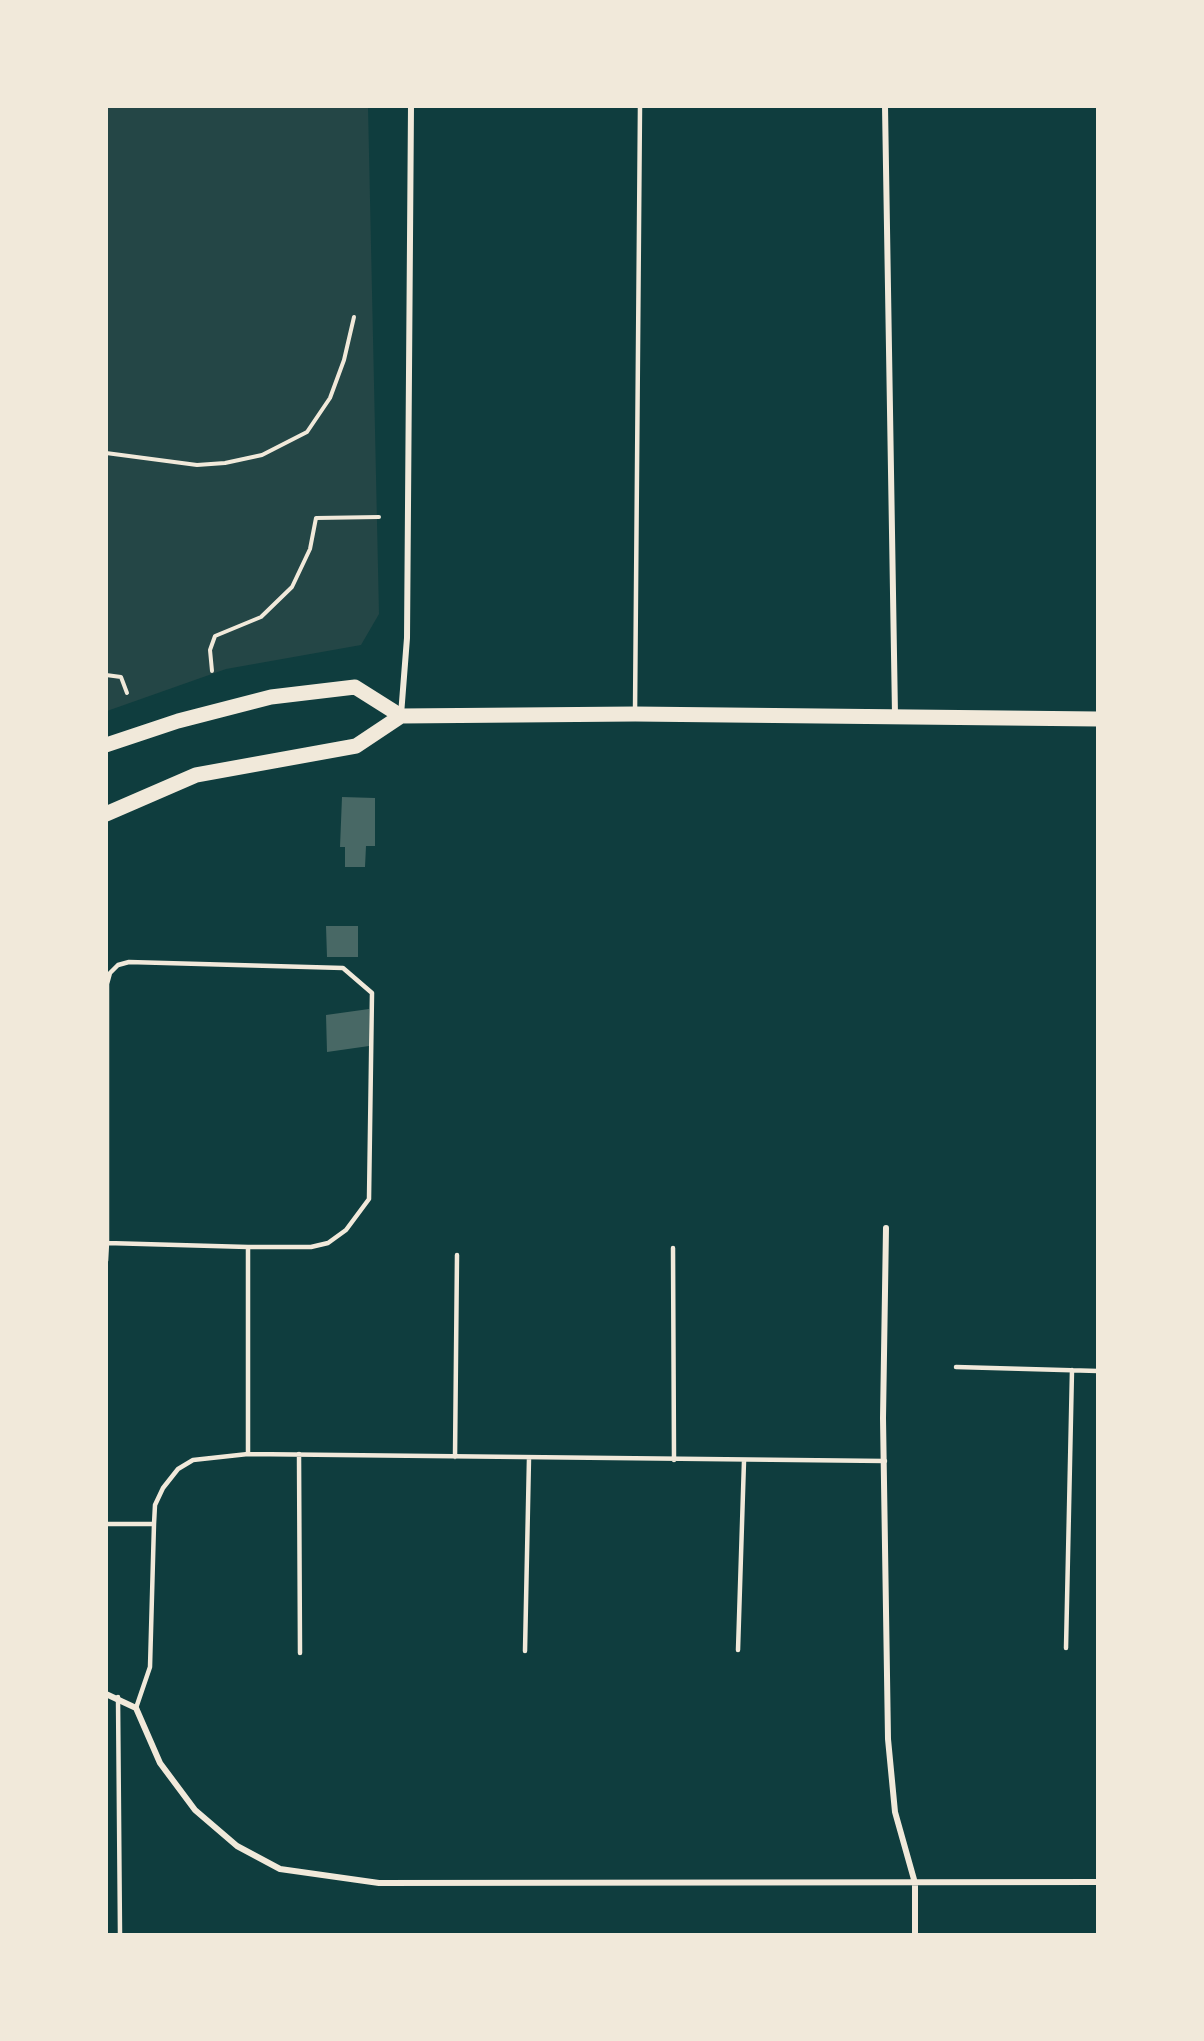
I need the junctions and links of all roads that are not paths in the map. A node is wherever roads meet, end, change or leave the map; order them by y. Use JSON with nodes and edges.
{"nodes":[{"id":1,"x":411,"y":106,"type":"edge"},
{"id":2,"x":640,"y":106,"type":"edge"},
{"id":3,"x":885,"y":106,"type":"edge"},
{"id":4,"x":635,"y":714,"type":"junction"},
{"id":5,"x":401,"y":716,"type":"junction"},
{"id":6,"x":895,"y":717,"type":"junction"},
{"id":7,"x":1098,"y":719,"type":"edge"},
{"id":8,"x":106,"y":745,"type":"edge"},
{"id":9,"x":106,"y":814,"type":"edge"},
{"id":10,"x":886,"y":1227,"type":"dead end"},
{"id":11,"x":107,"y":1243,"type":"edge"},
{"id":12,"x":248,"y":1247,"type":"junction"},
{"id":13,"x":673,"y":1248,"type":"dead end"},
{"id":14,"x":457,"y":1255,"type":"dead end"},
{"id":15,"x":106,"y":1261,"type":"edge"},
{"id":16,"x":956,"y":1368,"type":"dead end"},
{"id":17,"x":1072,"y":1370,"type":"junction"},
{"id":18,"x":1098,"y":1371,"type":"edge"},
{"id":19,"x":248,"y":1454,"type":"junction"},
{"id":20,"x":299,"y":1454,"type":"junction"},
{"id":21,"x":455,"y":1457,"type":"junction"},
{"id":22,"x":529,"y":1458,"type":"junction"},
{"id":23,"x":674,"y":1460,"type":"junction"},
{"id":24,"x":744,"y":1461,"type":"junction"},
{"id":25,"x":885,"y":1461,"type":"junction"},
{"id":26,"x":106,"y":1524,"type":"edge"},
{"id":27,"x":154,"y":1524,"type":"junction"},
{"id":28,"x":1066,"y":1648,"type":"dead end"},
{"id":29,"x":738,"y":1650,"type":"dead end"},
{"id":30,"x":525,"y":1651,"type":"dead end"},
{"id":31,"x":300,"y":1653,"type":"dead end"},
{"id":32,"x":106,"y":1694,"type":"edge"},
{"id":33,"x":118,"y":1697,"type":"junction"},
{"id":34,"x":136,"y":1708,"type":"junction"},
{"id":35,"x":1098,"y":1882,"type":"edge"},
{"id":36,"x":915,"y":1883,"type":"junction"},
{"id":37,"x":120,"y":1935,"type":"edge"},
{"id":38,"x":915,"y":1935,"type":"edge"}],
"edges":[{"from":1,"to":5,"type":"street"},
{"from":2,"to":4,"type":"lane"},
{"from":3,"to":6,"type":"street"},
{"from":4,"to":5,"type":"main road"},
{"from":4,"to":6,"type":"main road"},
{"from":5,"to":8,"type":"main road"},
{"from":5,"to":9,"type":"main road"},
{"from":6,"to":7,"type":"main road"},
{"from":10,"to":25,"type":"street"},
{"from":11,"to":12,"type":"lane"},
{"from":11,"to":12,"type":"lane"},
{"from":11,"to":15,"type":"lane"},
{"from":12,"to":19,"type":"lane"},
{"from":13,"to":23,"type":"lane"},
{"from":14,"to":21,"type":"lane"},
{"from":16,"to":17,"type":"lane"},
{"from":17,"to":18,"type":"lane"},
{"from":17,"to":28,"type":"lane"},
{"from":19,"to":20,"type":"lane"},
{"from":19,"to":27,"type":"lane"},
{"from":20,"to":21,"type":"lane"},
{"from":20,"to":31,"type":"lane"},
{"from":21,"to":22,"type":"lane"},
{"from":22,"to":23,"type":"lane"},
{"from":22,"to":30,"type":"lane"},
{"from":23,"to":24,"type":"lane"},
{"from":24,"to":25,"type":"lane"},
{"from":24,"to":29,"type":"lane"},
{"from":25,"to":36,"type":"street"},
{"from":26,"to":27,"type":"lane"},
{"from":27,"to":34,"type":"lane"},
{"from":32,"to":33,"type":"street"},
{"from":33,"to":34,"type":"street"},
{"from":33,"to":37,"type":"lane"},
{"from":34,"to":36,"type":"street"},
{"from":35,"to":36,"type":"street"},
{"from":36,"to":38,"type":"street"}]}
